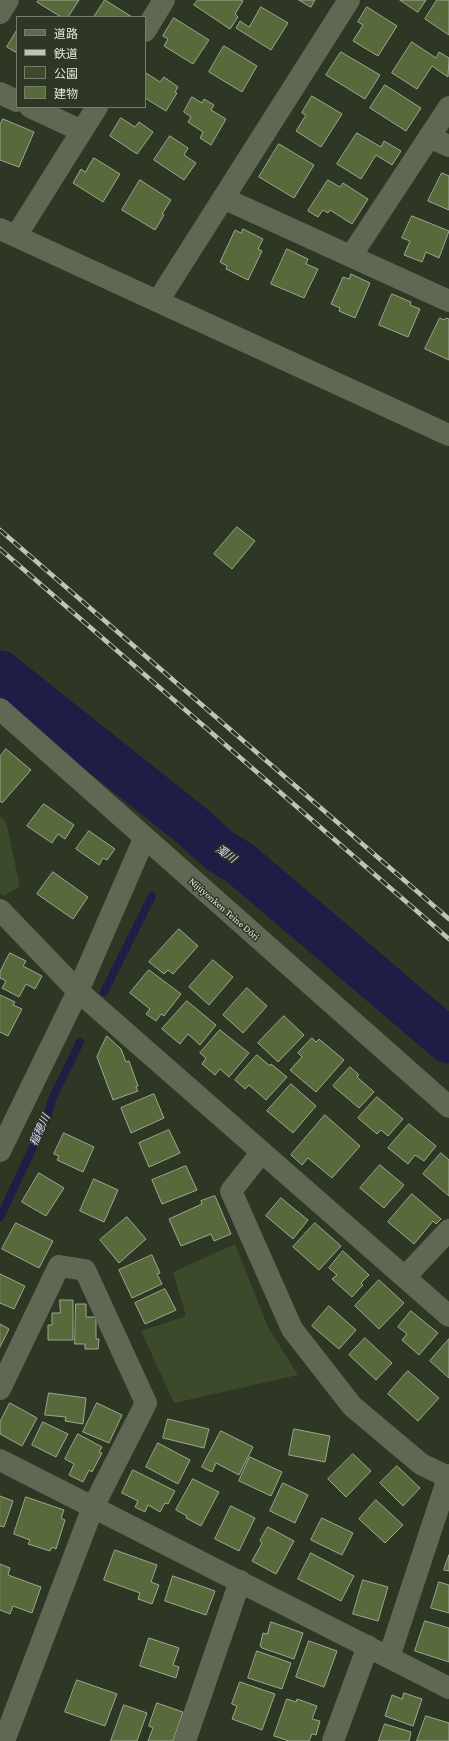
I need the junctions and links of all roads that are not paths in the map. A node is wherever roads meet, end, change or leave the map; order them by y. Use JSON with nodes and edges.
{"nodes":[{"id":1,"x":8,"y":0,"type":"edge"},
{"id":2,"x":164,"y":0,"type":"edge"},
{"id":3,"x":349,"y":0,"type":"edge"},
{"id":4,"x":0,"y":13,"type":"edge"},
{"id":5,"x":146,"y":29,"type":"edge"},
{"id":6,"x":0,"y":93,"type":"edge"},
{"id":7,"x":16,"y":101,"type":"edge"},
{"id":8,"x":449,"y":107,"type":"edge"},
{"id":9,"x":32,"y":108,"type":"edge"},
{"id":10,"x":96,"y":108,"type":"edge"},
{"id":11,"x":82,"y":131,"type":"junction"},
{"id":12,"x":429,"y":137,"type":"junction"},
{"id":13,"x":449,"y":146,"type":"edge"},
{"id":14,"x":223,"y":198,"type":"junction"},
{"id":15,"x":8,"y":232,"type":"edge"},
{"id":16,"x":351,"y":256,"type":"junction"},
{"id":17,"x":158,"y":300,"type":"junction"},
{"id":18,"x":449,"y":301,"type":"edge"},
{"id":19,"x":449,"y":435,"type":"edge"},
{"id":20,"x":0,"y":709,"type":"edge"},
{"id":21,"x":144,"y":839,"type":"junction"},
{"id":22,"x":0,"y":910,"type":"edge"},
{"id":23,"x":78,"y":991,"type":"junction"},
{"id":24,"x":449,"y":1107,"type":"edge"},
{"id":25,"x":0,"y":1151,"type":"edge"},
{"id":26,"x":262,"y":1152,"type":"junction"},
{"id":27,"x":449,"y":1230,"type":"edge"},
{"id":28,"x":405,"y":1277,"type":"junction"},
{"id":29,"x":449,"y":1316,"type":"edge"},
{"id":30,"x":0,"y":1389,"type":"edge"},
{"id":31,"x":0,"y":1460,"type":"edge"},
{"id":32,"x":449,"y":1476,"type":"edge"},
{"id":33,"x":93,"y":1507,"type":"junction"},
{"id":34,"x":240,"y":1581,"type":"junction"},
{"id":35,"x":368,"y":1646,"type":"junction"},
{"id":36,"x":389,"y":1657,"type":"junction"},
{"id":37,"x":449,"y":1688,"type":"edge"},
{"id":38,"x":4,"y":1741,"type":"edge"},
{"id":39,"x":185,"y":1741,"type":"edge"},
{"id":40,"x":333,"y":1741,"type":"edge"}],
"edges":[{"from":1,"to":4,"type":"street"},
{"from":2,"to":5,"type":"street"},
{"from":3,"to":14,"type":"street"},
{"from":6,"to":7,"type":"street"},
{"from":8,"to":12,"type":"street"},
{"from":9,"to":11,"type":"street"},
{"from":10,"to":11,"type":"street"},
{"from":11,"to":15,"type":"street"},
{"from":12,"to":13,"type":"street"},
{"from":12,"to":16,"type":"street"},
{"from":14,"to":16,"type":"street"},
{"from":14,"to":17,"type":"street"},
{"from":15,"to":17,"type":"street"},
{"from":16,"to":18,"type":"street"},
{"from":17,"to":19,"type":"street"},
{"from":20,"to":21,"type":"street","name":"Nijūyonken Teine Dōri"},
{"from":21,"to":23,"type":"street"},
{"from":21,"to":24,"type":"street","name":"Nijūyonken Teine Dōri"},
{"from":22,"to":23,"type":"street"},
{"from":23,"to":25,"type":"street"},
{"from":23,"to":26,"type":"street"},
{"from":26,"to":28,"type":"street"},
{"from":26,"to":32,"type":"street"},
{"from":27,"to":28,"type":"street"},
{"from":28,"to":29,"type":"street"},
{"from":30,"to":33,"type":"street"},
{"from":31,"to":33,"type":"street"},
{"from":32,"to":36,"type":"street"},
{"from":33,"to":34,"type":"street"},
{"from":33,"to":38,"type":"street"},
{"from":34,"to":35,"type":"street"},
{"from":34,"to":39,"type":"street"},
{"from":35,"to":36,"type":"street"},
{"from":35,"to":40,"type":"street"},
{"from":36,"to":37,"type":"street"}]}
